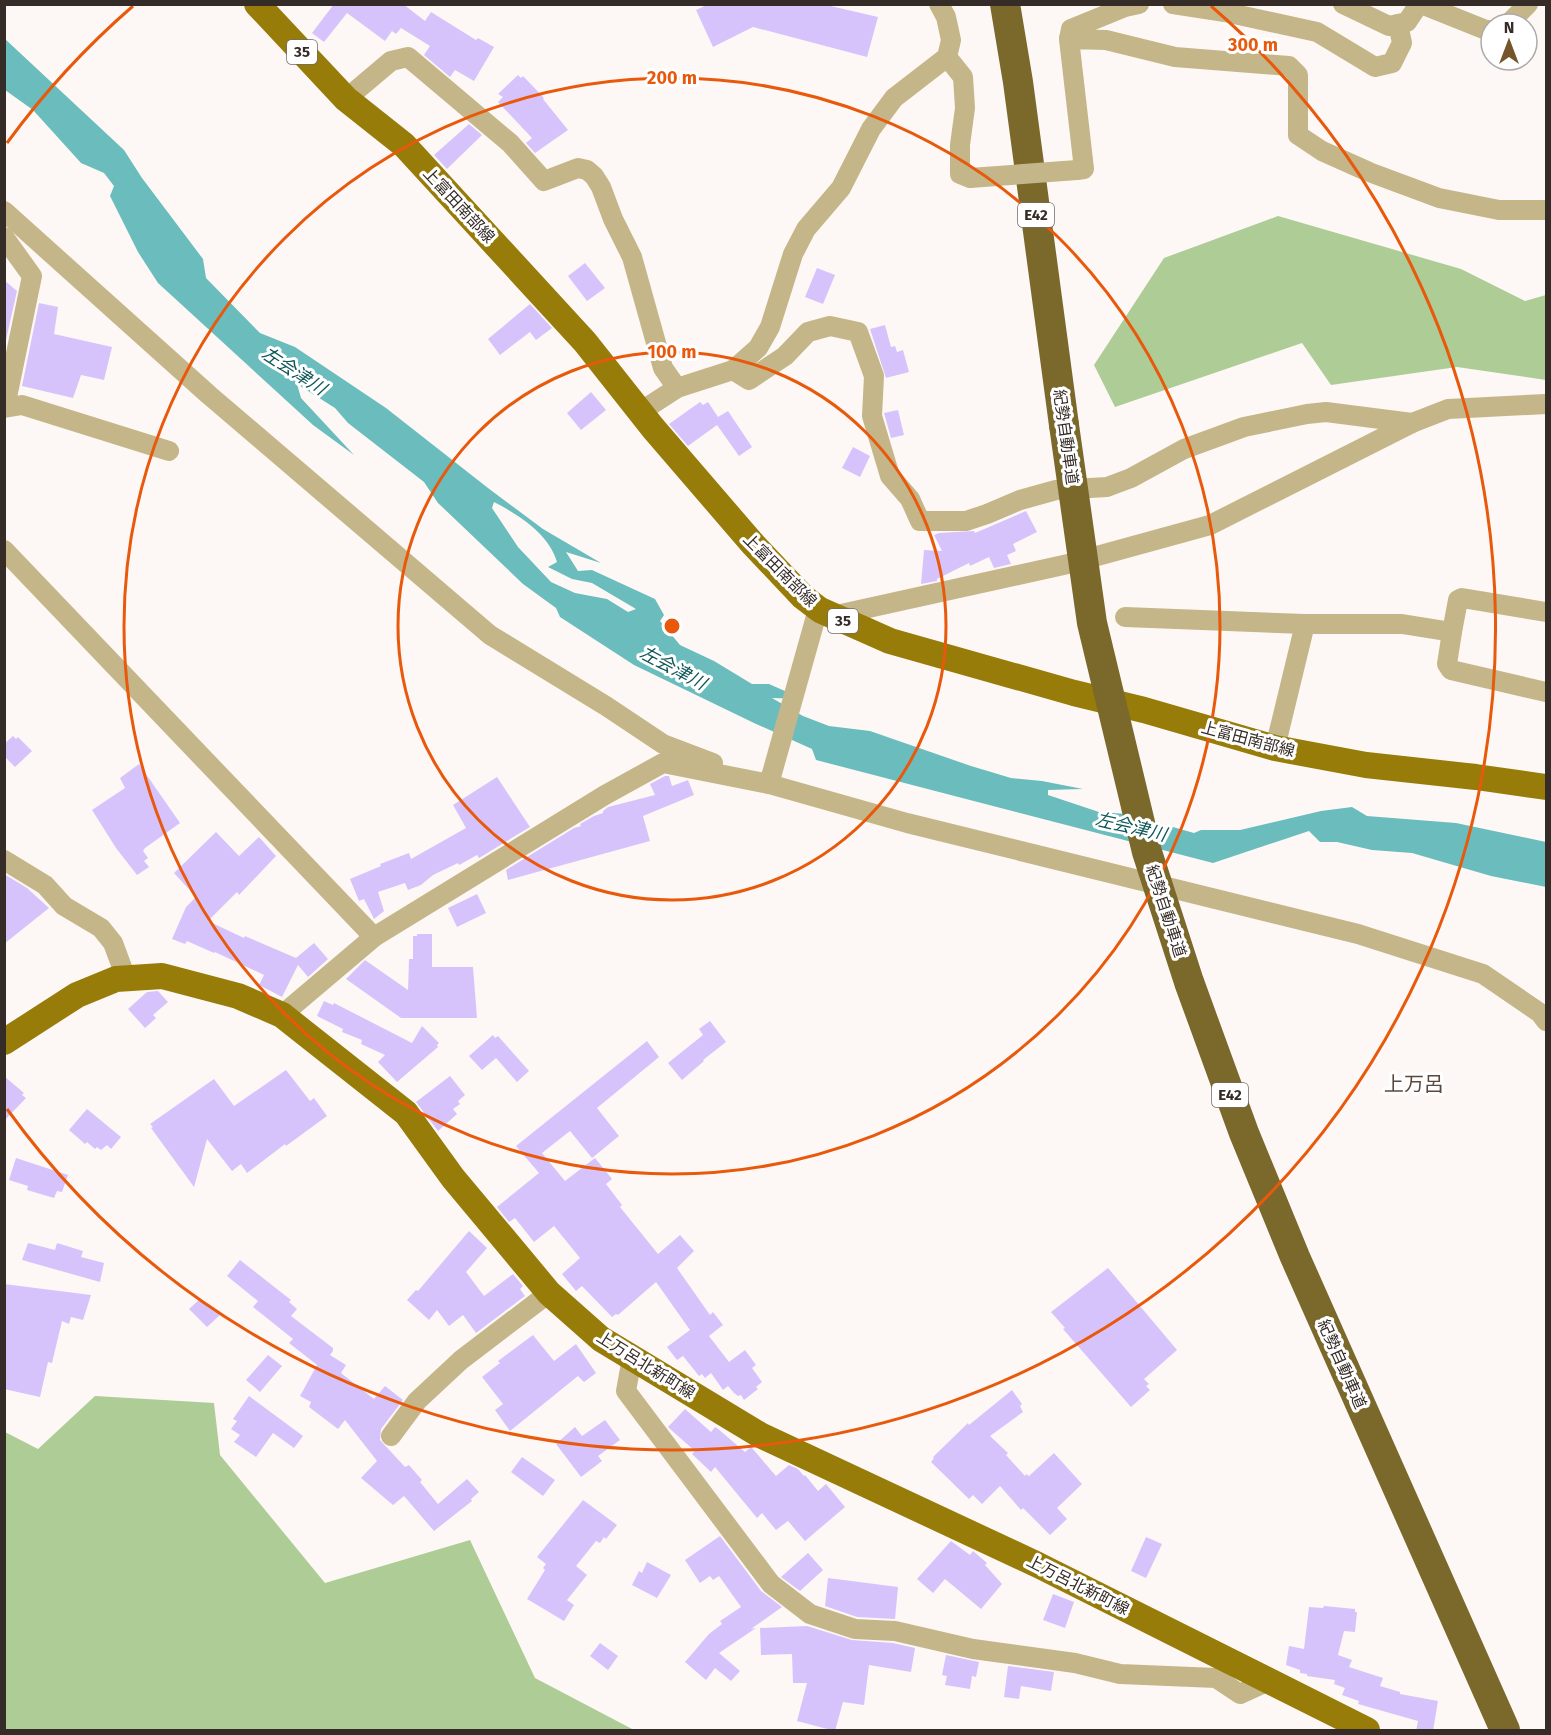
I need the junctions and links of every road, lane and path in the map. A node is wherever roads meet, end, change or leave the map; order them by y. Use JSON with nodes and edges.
{"nodes":[{"id":1,"x":258,"y":4,"type":"edge"},
{"id":2,"x":939,"y":4,"type":"edge"},
{"id":3,"x":1005,"y":4,"type":"edge"},
{"id":4,"x":1139,"y":4,"type":"edge"},
{"id":5,"x":1173,"y":4,"type":"edge"},
{"id":6,"x":1343,"y":4,"type":"edge"},
{"id":7,"x":1420,"y":4,"type":"edge"},
{"id":8,"x":1226,"y":8,"type":"edge"},
{"id":9,"x":1398,"y":24,"type":"junction"},
{"id":10,"x":1479,"y":27,"type":"edge"},
{"id":11,"x":1069,"y":39,"type":"junction"},
{"id":12,"x":946,"y":57,"type":"junction"},
{"id":13,"x":346,"y":99,"type":"junction"},
{"id":14,"x":1546,"y":210,"type":"edge"},
{"id":15,"x":4,"y":211,"type":"edge"},
{"id":16,"x":4,"y":237,"type":"edge"},
{"id":17,"x":733,"y":370,"type":"junction"},
{"id":18,"x":677,"y":388,"type":"junction"},
{"id":19,"x":1546,"y":404,"type":"edge"},
{"id":20,"x":5,"y":408,"type":"edge"},
{"id":21,"x":640,"y":412,"type":"junction"},
{"id":22,"x":1412,"y":423,"type":"junction"},
{"id":23,"x":169,"y":451,"type":"dead end"},
{"id":24,"x":4,"y":550,"type":"edge"},
{"id":25,"x":1546,"y":612,"type":"edge"},
{"id":26,"x":1125,"y":617,"type":"dead end"},
{"id":27,"x":821,"y":620,"type":"junction"},
{"id":28,"x":1305,"y":624,"type":"junction"},
{"id":29,"x":1452,"y":632,"type":"junction"},
{"id":30,"x":1546,"y":692,"type":"edge"},
{"id":31,"x":1275,"y":748,"type":"junction"},
{"id":32,"x":771,"y":776,"type":"junction"},
{"id":33,"x":1546,"y":787,"type":"edge"},
{"id":34,"x":4,"y":860,"type":"edge"},
{"id":35,"x":374,"y":937,"type":"junction"},
{"id":36,"x":126,"y":978,"type":"junction"},
{"id":37,"x":282,"y":1015,"type":"junction"},
{"id":38,"x":1546,"y":1021,"type":"edge"},
{"id":39,"x":4,"y":1042,"type":"edge"},
{"id":40,"x":549,"y":1293,"type":"junction"},
{"id":41,"x":632,"y":1358,"type":"junction"},
{"id":42,"x":391,"y":1436,"type":"dead end"},
{"id":43,"x":1269,"y":1681,"type":"junction"},
{"id":44,"x":1367,"y":1731,"type":"edge"},
{"id":45,"x":1505,"y":1731,"type":"edge"}],
"edges":[{"from":1,"to":13,"type":"main road","name":"上富田南部線","number":"35"},
{"from":2,"to":12,"type":"street"},
{"from":3,"to":45,"type":"highway","name":"紀勢自動車道","number":"E42","bridge":true},
{"from":4,"to":11,"type":"street"},
{"from":5,"to":8,"type":"street"},
{"from":6,"to":9,"type":"street"},
{"from":7,"to":9,"type":"street"},
{"from":7,"to":10,"type":"street"},
{"from":8,"to":9,"type":"street"},
{"from":11,"to":12,"type":"street","bridge":true},
{"from":11,"to":14,"type":"street"},
{"from":12,"to":17,"type":"street"},
{"from":13,"to":18,"type":"street"},
{"from":13,"to":21,"type":"main road","name":"上富田南部線","number":"35"},
{"from":15,"to":32,"type":"street"},
{"from":16,"to":20,"type":"street"},
{"from":17,"to":18,"type":"street"},
{"from":17,"to":22,"type":"street"},
{"from":18,"to":21,"type":"street"},
{"from":19,"to":22,"type":"street"},
{"from":20,"to":23,"type":"street"},
{"from":21,"to":27,"type":"main road","name":"上富田南部線","number":"35"},
{"from":22,"to":27,"type":"street"},
{"from":24,"to":35,"type":"street"},
{"from":25,"to":29,"type":"street"},
{"from":26,"to":28,"type":"street"},
{"from":27,"to":31,"type":"main road","name":"上富田南部線","number":"35"},
{"from":27,"to":32,"type":"street"},
{"from":28,"to":29,"type":"street"},
{"from":28,"to":31,"type":"street"},
{"from":29,"to":30,"type":"street"},
{"from":31,"to":33,"type":"main road","name":"上富田南部線","number":"35"},
{"from":32,"to":35,"type":"street"},
{"from":32,"to":38,"type":"street"},
{"from":34,"to":36,"type":"street"},
{"from":35,"to":37,"type":"street"},
{"from":36,"to":37,"type":"main road","name":"上万呂北新町線"},
{"from":36,"to":39,"type":"main road","name":"上万呂北新町線"},
{"from":37,"to":40,"type":"main road","name":"上万呂北新町線"},
{"from":40,"to":41,"type":"main road","name":"上万呂北新町線"},
{"from":40,"to":42,"type":"street"},
{"from":41,"to":43,"type":"main road","name":"上万呂北新町線"},
{"from":41,"to":43,"type":"street"},
{"from":43,"to":44,"type":"main road","name":"上万呂北新町線"}]}
